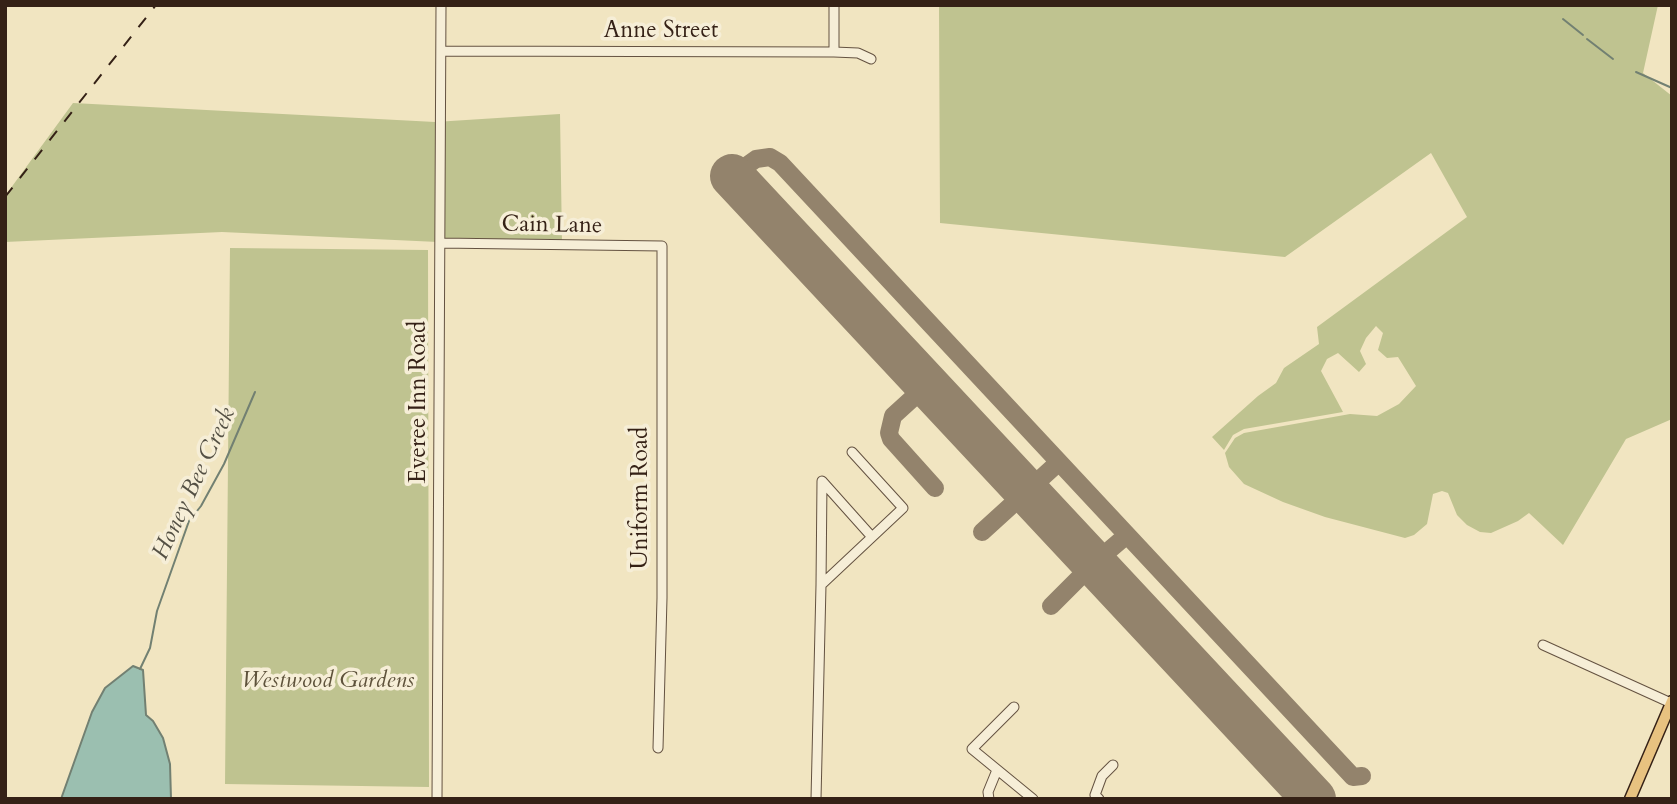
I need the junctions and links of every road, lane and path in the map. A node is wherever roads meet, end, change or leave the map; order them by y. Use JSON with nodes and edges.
{"nodes":[{"id":1,"x":442,"y":5,"type":"edge"},
{"id":2,"x":834,"y":5,"type":"edge"},
{"id":3,"x":441,"y":51,"type":"junction"},
{"id":4,"x":834,"y":52,"type":"junction"},
{"id":5,"x":871,"y":59,"type":"dead end"},
{"id":6,"x":440,"y":243,"type":"junction"},
{"id":7,"x":662,"y":249,"type":"joint"},
{"id":8,"x":852,"y":452,"type":"dead end"},
{"id":9,"x":872,"y":537,"type":"junction"},
{"id":10,"x":821,"y":585,"type":"junction"},
{"id":11,"x":1543,"y":645,"type":"dead end"},
{"id":12,"x":1672,"y":702,"type":"edge"},
{"id":13,"x":1014,"y":707,"type":"dead end"},
{"id":14,"x":658,"y":748,"type":"dead end"},
{"id":15,"x":1113,"y":765,"type":"dead end"},
{"id":16,"x":997,"y":770,"type":"junction"},
{"id":17,"x":1031,"y":798,"type":"edge"},
{"id":18,"x":437,"y":799,"type":"edge"},
{"id":19,"x":816,"y":799,"type":"edge"},
{"id":20,"x":989,"y":799,"type":"edge"},
{"id":21,"x":1099,"y":799,"type":"edge"},
{"id":22,"x":1630,"y":799,"type":"edge"}],
"edges":[{"from":1,"to":3,"type":"street","name":"Everee Inn Road"},
{"from":2,"to":4,"type":"street"},
{"from":3,"to":4,"type":"street","name":"Anne Street"},
{"from":3,"to":6,"type":"street","name":"Everee Inn Road"},
{"from":4,"to":5,"type":"street","name":"Anne Street"},
{"from":6,"to":7,"type":"street","name":"Cain Lane"},
{"from":6,"to":18,"type":"street","name":"Everee Inn Road"},
{"from":7,"to":14,"type":"street","name":"Uniform Road"},
{"from":8,"to":9,"type":"street"},
{"from":9,"to":10,"type":"street"},
{"from":9,"to":10,"type":"street"},
{"from":10,"to":19,"type":"street"},
{"from":11,"to":12,"type":"street"},
{"from":12,"to":22,"type":"main road"},
{"from":13,"to":16,"type":"street"},
{"from":15,"to":21,"type":"street"},
{"from":16,"to":17,"type":"street"},
{"from":16,"to":20,"type":"street"}]}
